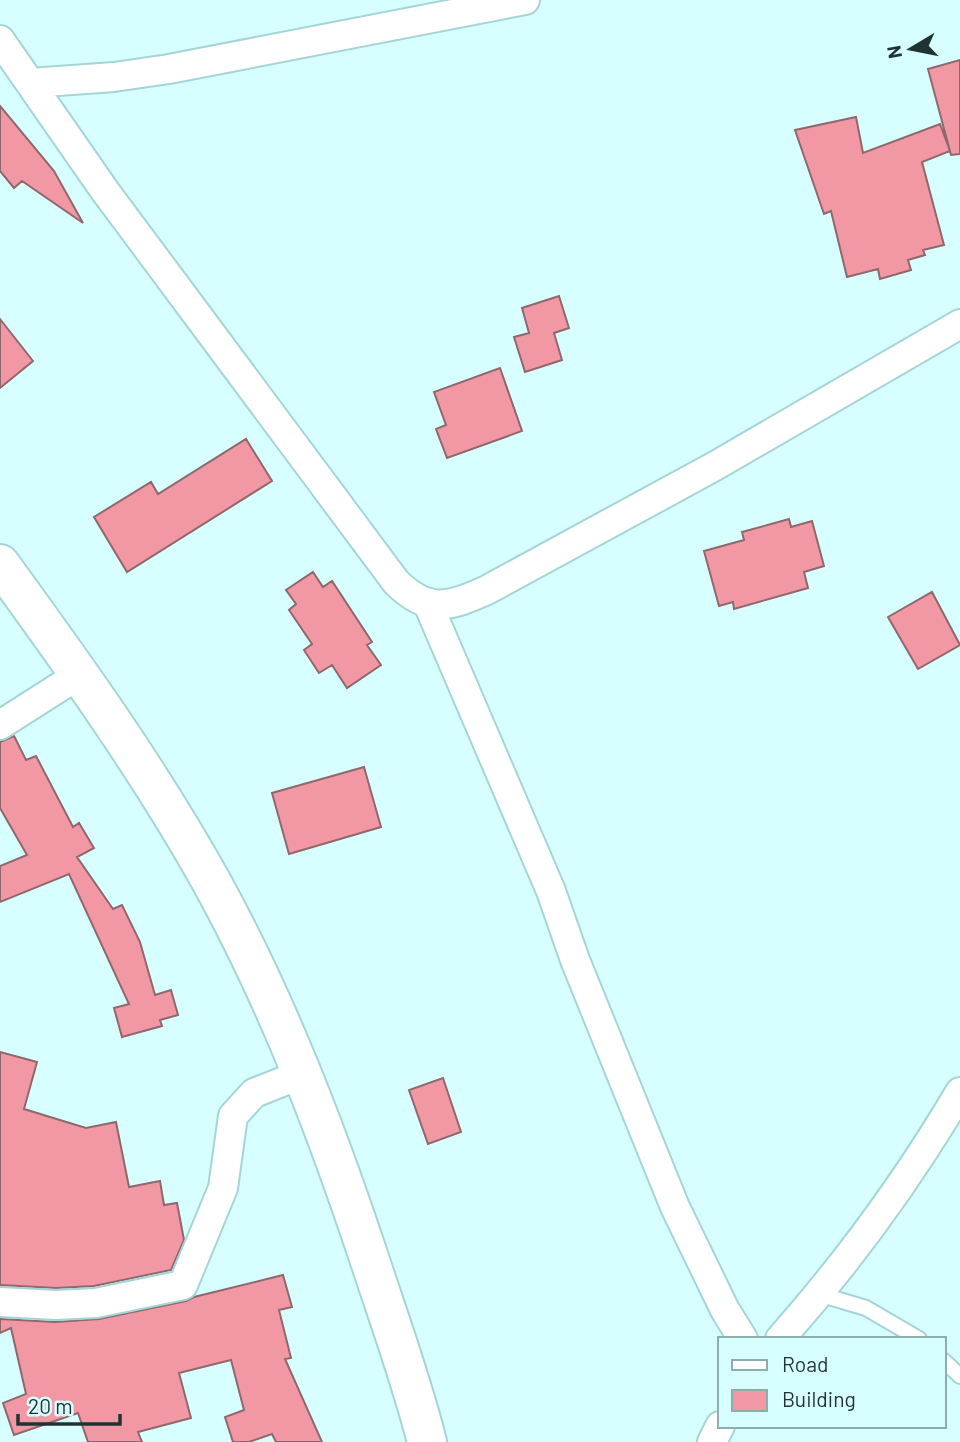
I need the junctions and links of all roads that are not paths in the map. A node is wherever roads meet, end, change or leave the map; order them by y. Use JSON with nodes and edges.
{"nodes":[{"id":1,"x":525,"y":0,"type":"edge"},
{"id":2,"x":0,"y":40,"type":"edge"},
{"id":3,"x":30,"y":83,"type":"junction"},
{"id":4,"x":960,"y":324,"type":"edge"},
{"id":5,"x":0,"y":564,"type":"edge"},
{"id":6,"x":428,"y":604,"type":"junction"},
{"id":7,"x":80,"y":674,"type":"junction"},
{"id":8,"x":0,"y":724,"type":"edge"},
{"id":9,"x":302,"y":1074,"type":"junction"},
{"id":10,"x":960,"y":1092,"type":"edge"},
{"id":11,"x":819,"y":1294,"type":"junction"},
{"id":12,"x":0,"y":1302,"type":"edge"},
{"id":13,"x":742,"y":1337,"type":"edge"},
{"id":14,"x":782,"y":1337,"type":"edge"},
{"id":15,"x":916,"y":1337,"type":"edge"},
{"id":16,"x":946,"y":1363,"type":"edge"},
{"id":17,"x":960,"y":1376,"type":"edge"},
{"id":18,"x":427,"y":1442,"type":"edge"}],
"edges":[{"from":1,"to":3,"type":"street"},
{"from":2,"to":3,"type":"street"},
{"from":3,"to":6,"type":"street"},
{"from":4,"to":6,"type":"street"},
{"from":5,"to":7,"type":"main road"},
{"from":6,"to":13,"type":"street"},
{"from":7,"to":8,"type":"street"},
{"from":7,"to":9,"type":"main road"},
{"from":9,"to":12,"type":"street"},
{"from":9,"to":18,"type":"main road"},
{"from":10,"to":11,"type":"street"},
{"from":11,"to":14,"type":"street"},
{"from":11,"to":15,"type":"lane"},
{"from":16,"to":17,"type":"lane"}]}
